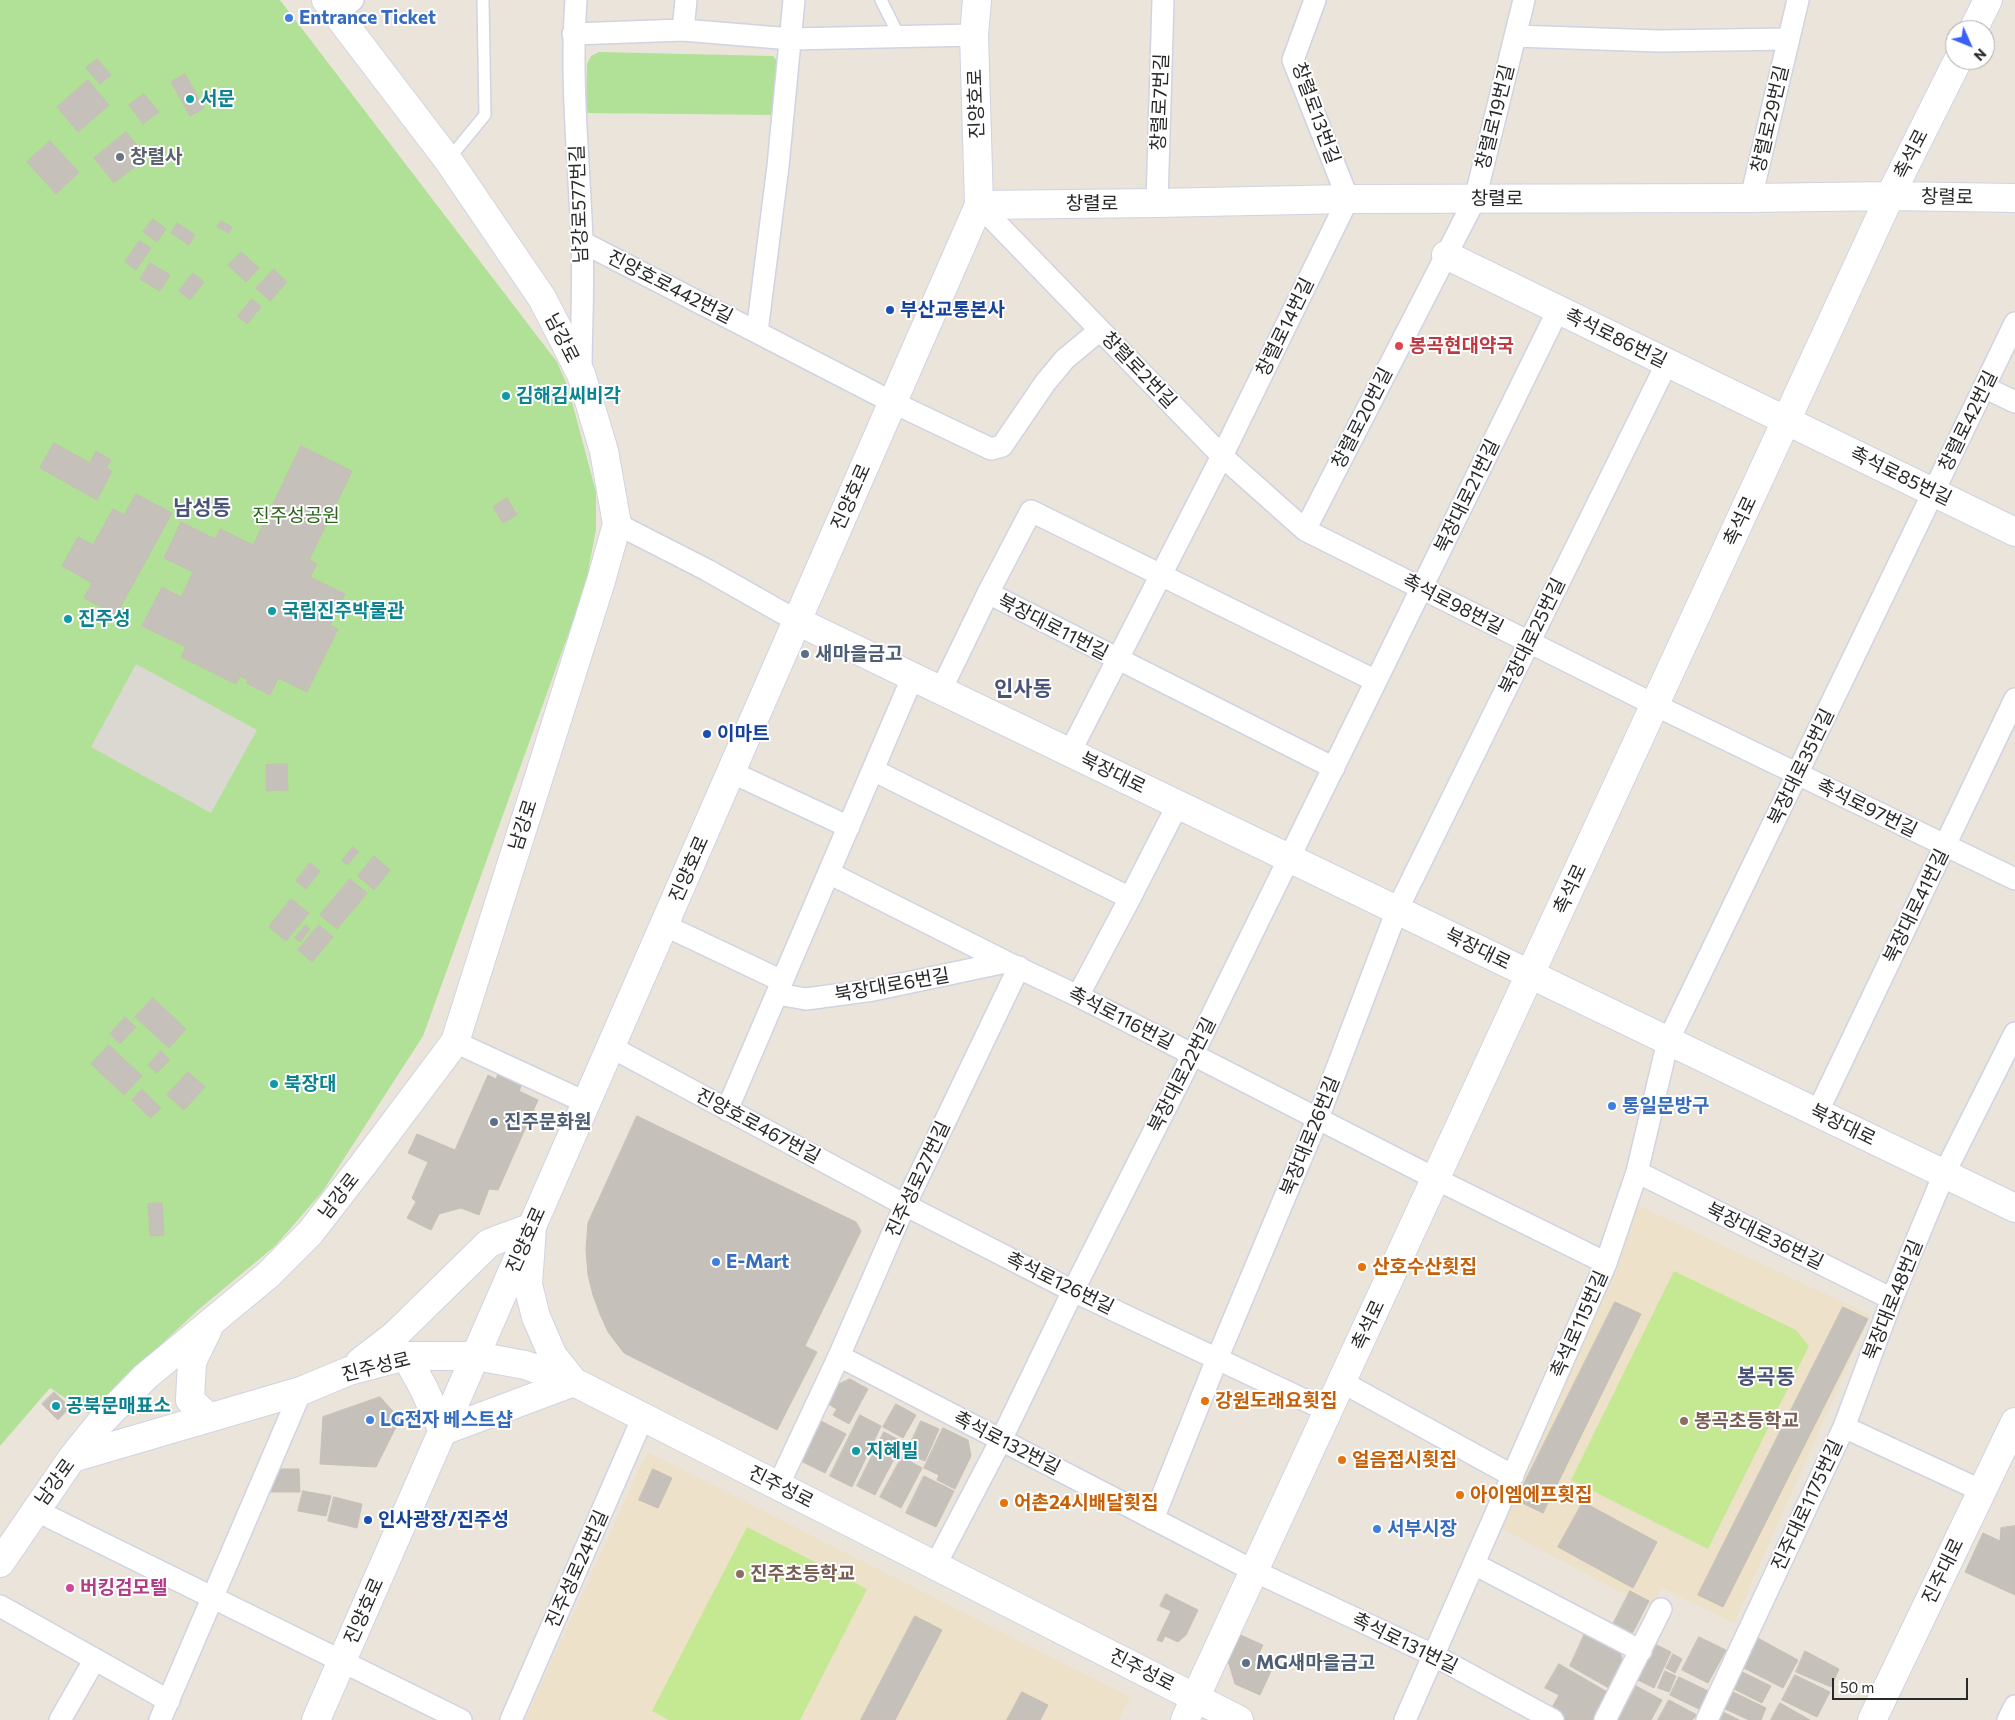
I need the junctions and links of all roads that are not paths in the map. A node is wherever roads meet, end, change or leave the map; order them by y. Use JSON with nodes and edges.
{"nodes":[{"id":1,"x":482,"y":0,"type":"edge"},
{"id":2,"x":576,"y":0,"type":"edge"},
{"id":3,"x":686,"y":0,"type":"edge"},
{"id":4,"x":794,"y":0,"type":"edge"},
{"id":5,"x":881,"y":0,"type":"edge"},
{"id":6,"x":977,"y":0,"type":"edge"},
{"id":7,"x":1163,"y":0,"type":"edge"},
{"id":8,"x":1315,"y":0,"type":"edge"},
{"id":9,"x":1524,"y":0,"type":"edge"},
{"id":10,"x":1798,"y":0,"type":"edge"},
{"id":11,"x":1988,"y":0,"type":"edge"},
{"id":12,"x":338,"y":5,"type":"edge"},
{"id":13,"x":1978,"y":20,"type":"edge"},
{"id":14,"x":683,"y":30,"type":"junction"},
{"id":15,"x":573,"y":34,"type":"junction"},
{"id":16,"x":974,"y":35,"type":"junction"},
{"id":17,"x":899,"y":36,"type":"junction"},
{"id":18,"x":1516,"y":36,"type":"junction"},
{"id":19,"x":792,"y":39,"type":"junction"},
{"id":20,"x":1789,"y":39,"type":"junction"},
{"id":21,"x":1953,"y":70,"type":"edge"},
{"id":22,"x":448,"y":160,"type":"junction"},
{"id":23,"x":1890,"y":196,"type":"junction"},
{"id":24,"x":1348,"y":198,"type":"junction"},
{"id":25,"x":1751,"y":198,"type":"junction"},
{"id":26,"x":2015,"y":198,"type":"edge"},
{"id":27,"x":1475,"y":199,"type":"junction"},
{"id":28,"x":1156,"y":203,"type":"junction"},
{"id":29,"x":979,"y":205,"type":"junction"},
{"id":30,"x":582,"y":242,"type":"junction"},
{"id":31,"x":1446,"y":255,"type":"junction"},
{"id":32,"x":1558,"y":310,"type":"junction"},
{"id":33,"x":2015,"y":323,"type":"edge"},
{"id":34,"x":1100,"y":330,"type":"junction"},
{"id":35,"x":757,"y":332,"type":"junction"},
{"id":36,"x":1667,"y":363,"type":"junction"},
{"id":37,"x":581,"y":374,"type":"junction"},
{"id":38,"x":1984,"y":387,"type":"junction"},
{"id":39,"x":892,"y":402,"type":"junction"},
{"id":40,"x":2015,"y":402,"type":"edge"},
{"id":41,"x":1786,"y":421,"type":"junction"},
{"id":42,"x":1222,"y":456,"type":"junction"},
{"id":43,"x":1934,"y":492,"type":"junction"},
{"id":44,"x":617,"y":524,"type":"junction"},
{"id":45,"x":1305,"y":530,"type":"junction"},
{"id":46,"x":2015,"y":532,"type":"edge"},
{"id":47,"x":1161,"y":575,"type":"junction"},
{"id":48,"x":1422,"y":588,"type":"junction"},
{"id":49,"x":988,"y":593,"type":"junction"},
{"id":50,"x":797,"y":621,"type":"junction"},
{"id":51,"x":1529,"y":642,"type":"junction"},
{"id":52,"x":1117,"y":660,"type":"junction"},
{"id":53,"x":914,"y":676,"type":"junction"},
{"id":54,"x":1376,"y":681,"type":"junction"},
{"id":55,"x":941,"y":690,"type":"junction"},
{"id":56,"x":2015,"y":699,"type":"edge"},
{"id":57,"x":1655,"y":705,"type":"junction"},
{"id":58,"x":1070,"y":752,"type":"junction"},
{"id":59,"x":1334,"y":768,"type":"junction"},
{"id":60,"x":873,"y":770,"type":"junction"},
{"id":61,"x":731,"y":772,"type":"junction"},
{"id":62,"x":1797,"y":774,"type":"junction"},
{"id":63,"x":1178,"y":804,"type":"junction"},
{"id":64,"x":849,"y":827,"type":"junction"},
{"id":65,"x":1945,"y":845,"type":"junction"},
{"id":66,"x":1290,"y":858,"type":"junction"},
{"id":67,"x":829,"y":873,"type":"junction"},
{"id":68,"x":2015,"y":879,"type":"edge"},
{"id":69,"x":1130,"y":898,"type":"junction"},
{"id":70,"x":1397,"y":910,"type":"junction"},
{"id":71,"x":664,"y":925,"type":"junction"},
{"id":72,"x":1013,"y":965,"type":"junction"},
{"id":73,"x":1530,"y":974,"type":"junction"},
{"id":74,"x":780,"y":987,"type":"junction"},
{"id":75,"x":1078,"y":996,"type":"junction"},
{"id":76,"x":2015,"y":1033,"type":"edge"},
{"id":77,"x":1668,"y":1041,"type":"junction"},
{"id":78,"x":454,"y":1042,"type":"junction"},
{"id":79,"x":611,"y":1047,"type":"junction"},
{"id":80,"x":1193,"y":1054,"type":"junction"},
{"id":81,"x":586,"y":1103,"type":"junction"},
{"id":82,"x":727,"y":1110,"type":"junction"},
{"id":83,"x":1817,"y":1113,"type":"junction"},
{"id":84,"x":1318,"y":1118,"type":"junction"},
{"id":85,"x":1944,"y":1174,"type":"junction"},
{"id":86,"x":1436,"y":1179,"type":"junction"},
{"id":87,"x":1633,"y":1181,"type":"junction"},
{"id":88,"x":905,"y":1205,"type":"junction"},
{"id":89,"x":2015,"y":1208,"type":"edge"},
{"id":90,"x":532,"y":1227,"type":"junction"},
{"id":91,"x":1606,"y":1263,"type":"junction"},
{"id":92,"x":1073,"y":1291,"type":"junction"},
{"id":93,"x":1892,"y":1300,"type":"junction"},
{"id":94,"x":211,"y":1324,"type":"junction"},
{"id":95,"x":406,"y":1356,"type":"junction"},
{"id":96,"x":476,"y":1356,"type":"junction"},
{"id":97,"x":839,"y":1356,"type":"junction"},
{"id":98,"x":1217,"y":1359,"type":"junction"},
{"id":99,"x":349,"y":1371,"type":"junction"},
{"id":100,"x":574,"y":1382,"type":"junction"},
{"id":101,"x":1342,"y":1382,"type":"junction"},
{"id":102,"x":301,"y":1391,"type":"junction"},
{"id":103,"x":1328,"y":1411,"type":"junction"},
{"id":104,"x":643,"y":1417,"type":"junction"},
{"id":105,"x":209,"y":1418,"type":"junction"},
{"id":106,"x":2015,"y":1422,"type":"edge"},
{"id":107,"x":1844,"y":1427,"type":"junction"},
{"id":108,"x":443,"y":1432,"type":"junction"},
{"id":109,"x":1001,"y":1440,"type":"junction"},
{"id":110,"x":72,"y":1458,"type":"junction"},
{"id":111,"x":1513,"y":1476,"type":"junction"},
{"id":112,"x":778,"y":1486,"type":"junction"},
{"id":113,"x":1982,"y":1491,"type":"junction"},
{"id":114,"x":35,"y":1510,"type":"junction"},
{"id":115,"x":1153,"y":1519,"type":"junction"},
{"id":116,"x":0,"y":1563,"type":"edge"},
{"id":117,"x":1474,"y":1564,"type":"junction"},
{"id":118,"x":935,"y":1566,"type":"junction"},
{"id":119,"x":1254,"y":1572,"type":"junction"},
{"id":120,"x":213,"y":1597,"type":"junction"},
{"id":121,"x":0,"y":1606,"type":"edge"},
{"id":122,"x":1661,"y":1609,"type":"dead end"},
{"id":123,"x":1641,"y":1651,"type":"junction"},
{"id":124,"x":1433,"y":1655,"type":"junction"},
{"id":125,"x":95,"y":1659,"type":"junction"},
{"id":126,"x":342,"y":1661,"type":"junction"},
{"id":127,"x":2015,"y":1706,"type":"edge"},
{"id":128,"x":1190,"y":1709,"type":"edge"},
{"id":129,"x":165,"y":1710,"type":"edge"},
{"id":130,"x":60,"y":1720,"type":"edge"},
{"id":131,"x":316,"y":1720,"type":"edge"},
{"id":132,"x":461,"y":1720,"type":"edge"},
{"id":133,"x":511,"y":1720,"type":"edge"},
{"id":134,"x":1239,"y":1720,"type":"edge"},
{"id":135,"x":1405,"y":1720,"type":"edge"},
{"id":136,"x":1553,"y":1720,"type":"edge"},
{"id":137,"x":1606,"y":1720,"type":"edge"},
{"id":138,"x":1706,"y":1720,"type":"edge"},
{"id":139,"x":1872,"y":1720,"type":"edge"},
{"id":140,"x":2008,"y":1720,"type":"edge"}],
"edges":[{"from":1,"to":22,"type":"lane"},
{"from":2,"to":15,"type":"street","name":"남강로577번길"},
{"from":3,"to":14,"type":"street"},
{"from":4,"to":19,"type":"street","name":"진양호로442번길"},
{"from":5,"to":17,"type":"lane"},
{"from":6,"to":16,"type":"street","name":"진양호로"},
{"from":7,"to":28,"type":"street","name":"창렬로7번길"},
{"from":8,"to":24,"type":"street","name":"창렬로13번길"},
{"from":9,"to":18,"type":"street","name":"창렬로19번길"},
{"from":10,"to":20,"type":"street","name":"창렬로29번길"},
{"from":11,"to":13,"type":"street"},
{"from":12,"to":22,"type":"street","name":"남강로"},
{"from":14,"to":15,"type":"street"},
{"from":14,"to":19,"type":"street"},
{"from":15,"to":30,"type":"street","name":"남강로577번길"},
{"from":16,"to":17,"type":"street"},
{"from":16,"to":29,"type":"street","name":"진양호로"},
{"from":17,"to":19,"type":"street"},
{"from":18,"to":20,"type":"street","name":"창렬로29번길"},
{"from":18,"to":27,"type":"street","name":"창렬로19번길"},
{"from":19,"to":35,"type":"street","name":"진양호로442번길"},
{"from":20,"to":25,"type":"street","name":"창렬로29번길"},
{"from":21,"to":23,"type":"street","name":"촉석로"},
{"from":22,"to":37,"type":"street","name":"남강로"},
{"from":23,"to":25,"type":"street","name":"창렬로"},
{"from":23,"to":26,"type":"street","name":"창렬로"},
{"from":23,"to":41,"type":"street","name":"촉석로"},
{"from":24,"to":27,"type":"street","name":"창렬로"},
{"from":24,"to":28,"type":"street","name":"창렬로"},
{"from":24,"to":42,"type":"street","name":"창렬로14번길"},
{"from":25,"to":27,"type":"street","name":"창렬로"},
{"from":27,"to":31,"type":"street","name":"창렬로20번길"},
{"from":28,"to":29,"type":"street","name":"창렬로"},
{"from":29,"to":34,"type":"street","name":"창렬로2번길"},
{"from":29,"to":39,"type":"street","name":"진양호로"},
{"from":30,"to":35,"type":"street","name":"진양호로442번길"},
{"from":30,"to":37,"type":"street","name":"남강로577번길"},
{"from":31,"to":32,"type":"street","name":"촉석로86번길"},
{"from":31,"to":45,"type":"street","name":"창렬로20번길"},
{"from":32,"to":36,"type":"street","name":"촉석로86번길"},
{"from":32,"to":48,"type":"street","name":"북장대로21번길"},
{"from":33,"to":38,"type":"street","name":"창렬로42번길"},
{"from":34,"to":39,"type":"street","name":"진양호로442번길"},
{"from":34,"to":42,"type":"street","name":"창렬로2번길"},
{"from":35,"to":39,"type":"street","name":"진양호로442번길"},
{"from":36,"to":41,"type":"street","name":"촉석로86번길"},
{"from":36,"to":51,"type":"street","name":"북장대로25번길"},
{"from":37,"to":44,"type":"street","name":"남강로"},
{"from":38,"to":40,"type":"street"},
{"from":38,"to":43,"type":"street","name":"창렬로42번길"},
{"from":39,"to":50,"type":"street","name":"진양호로"},
{"from":41,"to":43,"type":"street","name":"촉석로85번길"},
{"from":41,"to":57,"type":"street","name":"촉석로"},
{"from":42,"to":45,"type":"street","name":"창렬로2번길"},
{"from":42,"to":47,"type":"street","name":"북장대로11번길"},
{"from":43,"to":46,"type":"street","name":"촉석로85번길"},
{"from":43,"to":62,"type":"street","name":"북장대로35번길"},
{"from":44,"to":50,"type":"street"},
{"from":44,"to":78,"type":"street","name":"남강로"},
{"from":45,"to":48,"type":"street","name":"촉석로98번길"},
{"from":47,"to":49,"type":"street"},
{"from":47,"to":52,"type":"street","name":"북장대로11번길"},
{"from":47,"to":54,"type":"street"},
{"from":48,"to":51,"type":"street","name":"촉석로98번길"},
{"from":48,"to":54,"type":"street","name":"북장대로21번길"},
{"from":49,"to":52,"type":"street","name":"북장대로11번길"},
{"from":49,"to":55,"type":"street"},
{"from":50,"to":53,"type":"street","name":"북장대로"},
{"from":50,"to":61,"type":"street","name":"진양호로"},
{"from":51,"to":57,"type":"street","name":"촉석로98번길"},
{"from":51,"to":70,"type":"street","name":"북장대로25번길"},
{"from":52,"to":58,"type":"street","name":"북장대로11번길"},
{"from":52,"to":59,"type":"street","name":"북장대로11번길"},
{"from":53,"to":55,"type":"street","name":"북장대로"},
{"from":53,"to":60,"type":"street"},
{"from":54,"to":59,"type":"street","name":"북장대로21번길"},
{"from":55,"to":58,"type":"street","name":"북장대로"},
{"from":56,"to":65,"type":"street","name":"북장대로41번길"},
{"from":57,"to":62,"type":"street","name":"촉석로97번길"},
{"from":57,"to":73,"type":"street","name":"촉석로"},
{"from":58,"to":63,"type":"street","name":"북장대로"},
{"from":59,"to":66,"type":"street","name":"북장대로21번길"},
{"from":60,"to":64,"type":"street"},
{"from":60,"to":69,"type":"street"},
{"from":61,"to":64,"type":"street"},
{"from":61,"to":71,"type":"street","name":"진양호로"},
{"from":62,"to":65,"type":"street","name":"촉석로97번길"},
{"from":62,"to":77,"type":"street","name":"북장대로35번길"},
{"from":63,"to":66,"type":"street","name":"북장대로"},
{"from":63,"to":69,"type":"street"},
{"from":64,"to":67,"type":"street"},
{"from":65,"to":68,"type":"street","name":"촉석로97번길"},
{"from":65,"to":83,"type":"street","name":"북장대로41번길"},
{"from":66,"to":70,"type":"street","name":"북장대로"},
{"from":66,"to":80,"type":"street","name":"북장대로22번길"},
{"from":67,"to":72,"type":"street"},
{"from":67,"to":74,"type":"street"},
{"from":69,"to":75,"type":"street"},
{"from":70,"to":73,"type":"street","name":"북장대로"},
{"from":70,"to":84,"type":"street","name":"북장대로26번길"},
{"from":71,"to":74,"type":"street","name":"북장대로6번길"},
{"from":71,"to":79,"type":"street","name":"진양호로"},
{"from":72,"to":74,"type":"street","name":"북장대로6번길"},
{"from":72,"to":75,"type":"street","name":"촉석로116번길"},
{"from":72,"to":88,"type":"street","name":"진주성로27번길"},
{"from":73,"to":77,"type":"street","name":"북장대로"},
{"from":73,"to":86,"type":"street","name":"촉석로"},
{"from":74,"to":82,"type":"street"},
{"from":75,"to":80,"type":"street","name":"촉석로116번길"},
{"from":76,"to":85,"type":"street","name":"북장대로48번길"},
{"from":77,"to":83,"type":"street","name":"북장대로"},
{"from":77,"to":87,"type":"street"},
{"from":78,"to":81,"type":"street"},
{"from":78,"to":94,"type":"street","name":"남강로"},
{"from":79,"to":81,"type":"street","name":"진양호로"},
{"from":79,"to":82,"type":"street","name":"진양호로467번길"},
{"from":80,"to":84,"type":"street","name":"촉석로116번길"},
{"from":80,"to":92,"type":"street","name":"북장대로22번길"},
{"from":81,"to":90,"type":"street","name":"진양호로"},
{"from":82,"to":88,"type":"street","name":"진양호로467번길"},
{"from":83,"to":85,"type":"street","name":"북장대로"},
{"from":84,"to":86,"type":"street","name":"촉석로116번길"},
{"from":84,"to":98,"type":"street","name":"북장대로26번길"},
{"from":85,"to":89,"type":"street","name":"북장대로"},
{"from":85,"to":93,"type":"street","name":"북장대로48번길"},
{"from":86,"to":91,"type":"street","name":"촉석로115번길"},
{"from":86,"to":101,"type":"street","name":"촉석로"},
{"from":87,"to":91,"type":"street"},
{"from":87,"to":93,"type":"street","name":"북장대로36번길"},
{"from":88,"to":92,"type":"street","name":"촉석로126번길"},
{"from":88,"to":97,"type":"street","name":"진주성로27번길"},
{"from":90,"to":96,"type":"street","name":"진양호로"},
{"from":90,"to":99,"type":"street"},
{"from":90,"to":100,"type":"street"},
{"from":91,"to":111,"type":"street","name":"촉석로115번길"},
{"from":92,"to":98,"type":"street","name":"촉석로126번길"},
{"from":92,"to":109,"type":"street","name":"북장대로22번길"},
{"from":93,"to":107,"type":"street","name":"북장대로48번길"},
{"from":94,"to":105,"type":"street"},
{"from":94,"to":110,"type":"street","name":"남강로"},
{"from":95,"to":96,"type":"street","name":"진주성로"},
{"from":95,"to":99,"type":"street","name":"진주성로"},
{"from":95,"to":108,"type":"street"},
{"from":96,"to":100,"type":"street","name":"진주성로"},
{"from":96,"to":108,"type":"street","name":"진양호로"},
{"from":97,"to":109,"type":"street","name":"촉석로132번길"},
{"from":97,"to":112,"type":"street","name":"진주성로27번길"},
{"from":98,"to":103,"type":"street","name":"촉석로126번길"},
{"from":98,"to":115,"type":"street"},
{"from":99,"to":102,"type":"street","name":"진주성로"},
{"from":100,"to":104,"type":"street","name":"진주성로"},
{"from":100,"to":108,"type":"street"},
{"from":101,"to":103,"type":"street","name":"촉석로"},
{"from":101,"to":111,"type":"street"},
{"from":102,"to":105,"type":"street","name":"진주성로"},
{"from":102,"to":120,"type":"street"},
{"from":103,"to":119,"type":"street","name":"촉석로"},
{"from":104,"to":112,"type":"street","name":"진주성로"},
{"from":104,"to":133,"type":"street","name":"진주성로24번길"},
{"from":105,"to":110,"type":"street","name":"진주성로"},
{"from":106,"to":113,"type":"street","name":"진주대로"},
{"from":107,"to":113,"type":"street","name":"진주대로1175번길"},
{"from":107,"to":138,"type":"street","name":"진주대로1175번길"},
{"from":108,"to":126,"type":"street","name":"진양호로"},
{"from":109,"to":115,"type":"street","name":"촉석로132번길"},
{"from":109,"to":118,"type":"street","name":"북장대로22번길"},
{"from":110,"to":114,"type":"street","name":"남강로"},
{"from":111,"to":117,"type":"street","name":"촉석로115번길"},
{"from":112,"to":118,"type":"street","name":"진주성로"},
{"from":113,"to":139,"type":"street","name":"진주대로"},
{"from":114,"to":116,"type":"street","name":"남강로"},
{"from":114,"to":120,"type":"street"},
{"from":115,"to":119,"type":"street","name":"촉석로132번길"},
{"from":117,"to":123,"type":"street"},
{"from":117,"to":124,"type":"street","name":"촉석로115번길"},
{"from":118,"to":128,"type":"street","name":"진주성로"},
{"from":119,"to":124,"type":"street","name":"촉석로131번길"},
{"from":119,"to":128,"type":"street","name":"촉석로"},
{"from":120,"to":126,"type":"street"},
{"from":120,"to":129,"type":"street"},
{"from":121,"to":125,"type":"street"},
{"from":122,"to":123,"type":"street"},
{"from":123,"to":137,"type":"street"},
{"from":124,"to":135,"type":"street","name":"촉석로115번길"},
{"from":124,"to":136,"type":"street","name":"촉석로131번길"},
{"from":125,"to":129,"type":"street"},
{"from":125,"to":130,"type":"street"},
{"from":126,"to":131,"type":"street","name":"진양호로"},
{"from":126,"to":132,"type":"street"},
{"from":127,"to":140,"type":"street"},
{"from":128,"to":134,"type":"street","name":"진주성로"}]}
